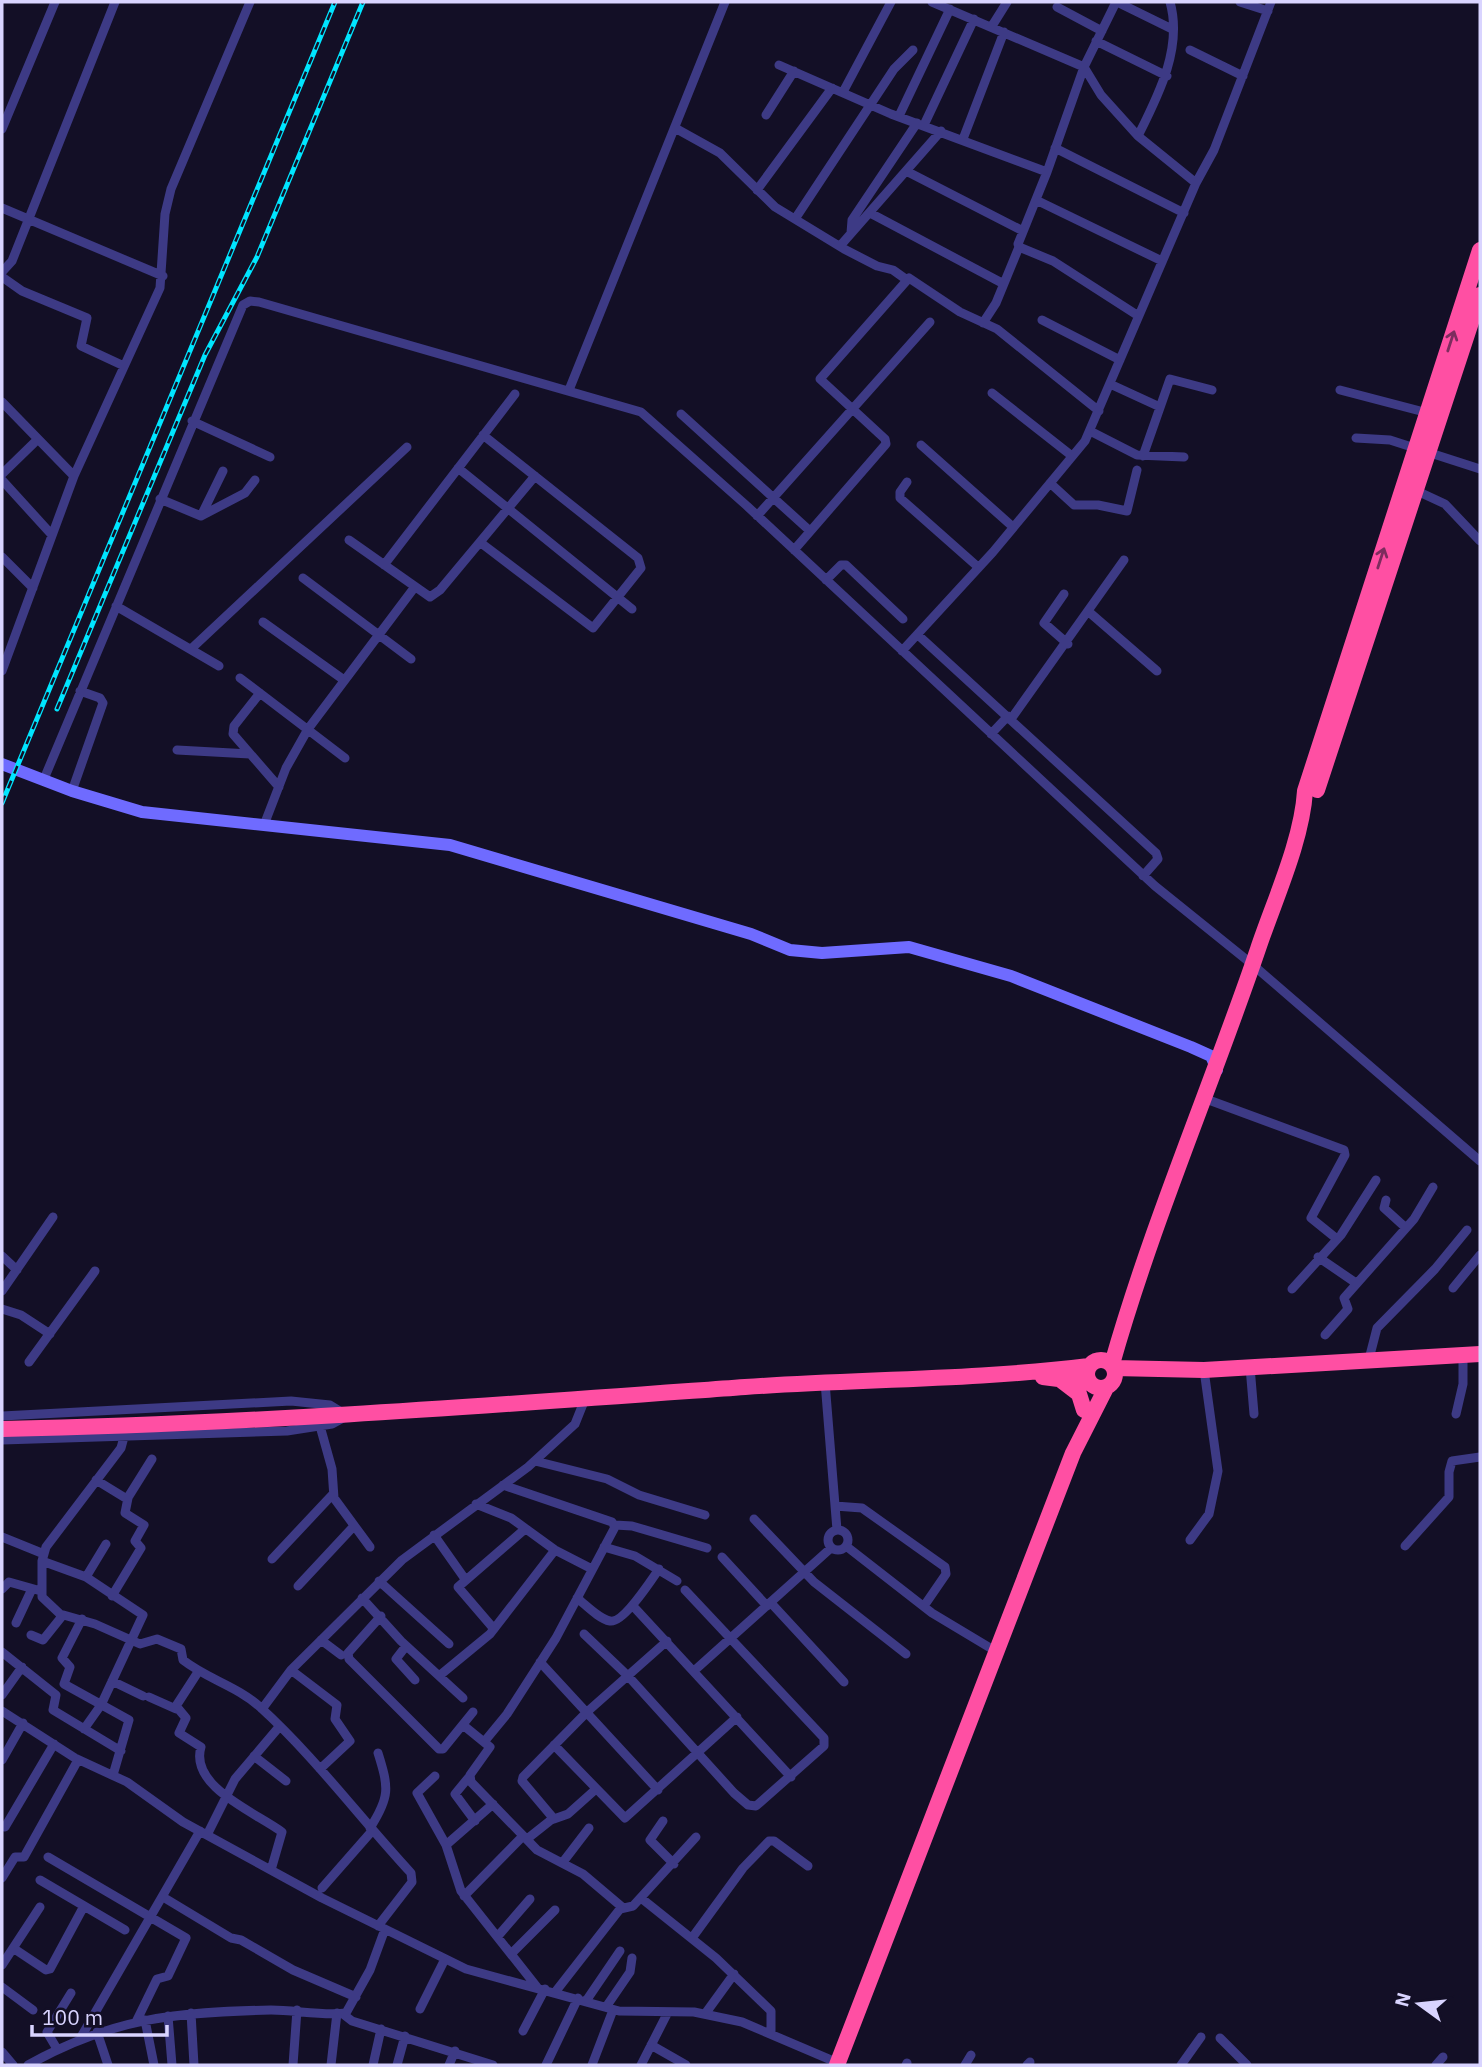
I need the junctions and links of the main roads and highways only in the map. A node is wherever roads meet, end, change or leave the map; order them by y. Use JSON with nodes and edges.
{"nodes":[{"id":1,"x":1480,"y":250,"type":"edge"},
{"id":2,"x":1480,"y":295,"type":"edge"},
{"id":3,"x":1423,"y":451,"type":"junction"},
{"id":4,"x":1304,"y":810,"type":"junction"},
{"id":5,"x":1127,"y":1313,"type":"junction"},
{"id":6,"x":1480,"y":1354,"type":"edge"},
{"id":7,"x":1113,"y":1366,"type":"junction"},
{"id":8,"x":1180,"y":1370,"type":"junction"},
{"id":9,"x":1023,"y":1374,"type":"junction"},
{"id":10,"x":1097,"y":1378,"type":"junction"},
{"id":11,"x":1062,"y":1381,"type":"junction"},
{"id":12,"x":1084,"y":1410,"type":"junction"},
{"id":13,"x":2,"y":1429,"type":"edge"},
{"id":14,"x":1073,"y":1453,"type":"junction"},
{"id":15,"x":837,"y":2064,"type":"edge"}],
"edges":[{"from":3,"to":1,"type":"highway","one_way":true},
{"from":2,"to":3,"type":"highway"},
{"from":4,"to":3,"type":"highway","one_way":true},
{"from":3,"to":4,"type":"highway"},
{"from":4,"to":5,"type":"highway"},
{"from":5,"to":7,"type":"highway"},
{"from":5,"to":10,"type":"highway"},
{"from":6,"to":8,"type":"highway"},
{"from":7,"to":8,"type":"highway"},
{"from":7,"to":10,"type":"highway"},
{"from":7,"to":10,"type":"highway"},
{"from":8,"to":10,"type":"highway"},
{"from":9,"to":10,"type":"highway"},
{"from":9,"to":11,"type":"highway"},
{"from":9,"to":13,"type":"highway"},
{"from":10,"to":11,"type":"highway"},
{"from":10,"to":12,"type":"highway"},
{"from":10,"to":14,"type":"highway"},
{"from":11,"to":12,"type":"highway"},
{"from":12,"to":14,"type":"highway"},
{"from":14,"to":15,"type":"highway"}]}
